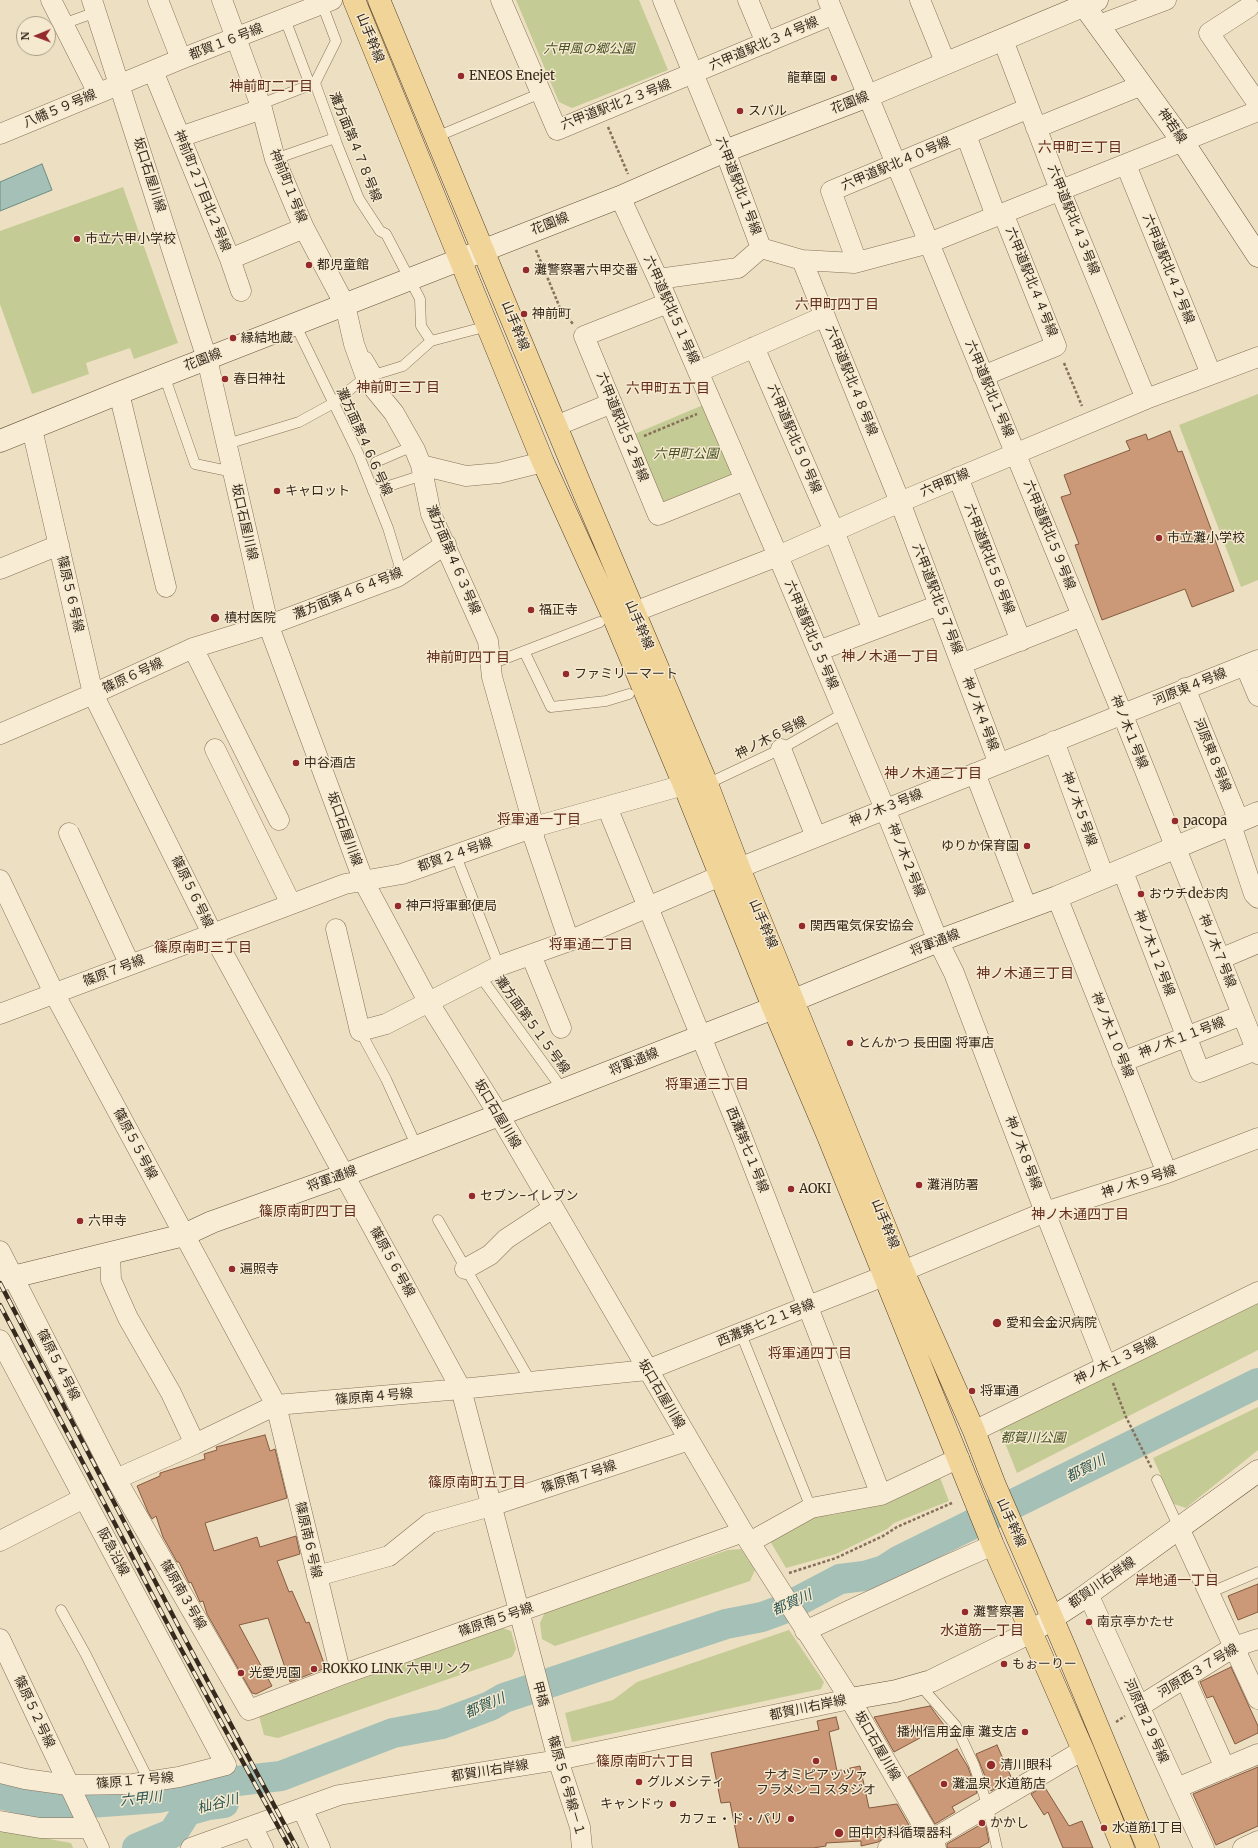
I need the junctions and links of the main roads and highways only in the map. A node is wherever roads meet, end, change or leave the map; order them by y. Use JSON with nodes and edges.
{"nodes":[{"id":1,"x":354,"y":0,"type":"edge"},
{"id":2,"x":379,"y":0,"type":"edge"},
{"id":3,"x":730,"y":872,"type":"junction"},
{"id":4,"x":894,"y":1273,"type":"junction"},
{"id":5,"x":1123,"y":1848,"type":"edge"},
{"id":6,"x":1148,"y":1848,"type":"edge"}],
"edges":[{"from":1,"to":3,"type":"main road","name":"山手幹線"},
{"from":2,"to":3,"type":"main road","name":"山手幹線"},
{"from":3,"to":4,"type":"main road","name":"山手幹線"},
{"from":3,"to":4,"type":"main road","name":"山手幹線"},
{"from":4,"to":5,"type":"main road","name":"山手幹線"},
{"from":4,"to":6,"type":"main road","name":"山手幹線"}]}
